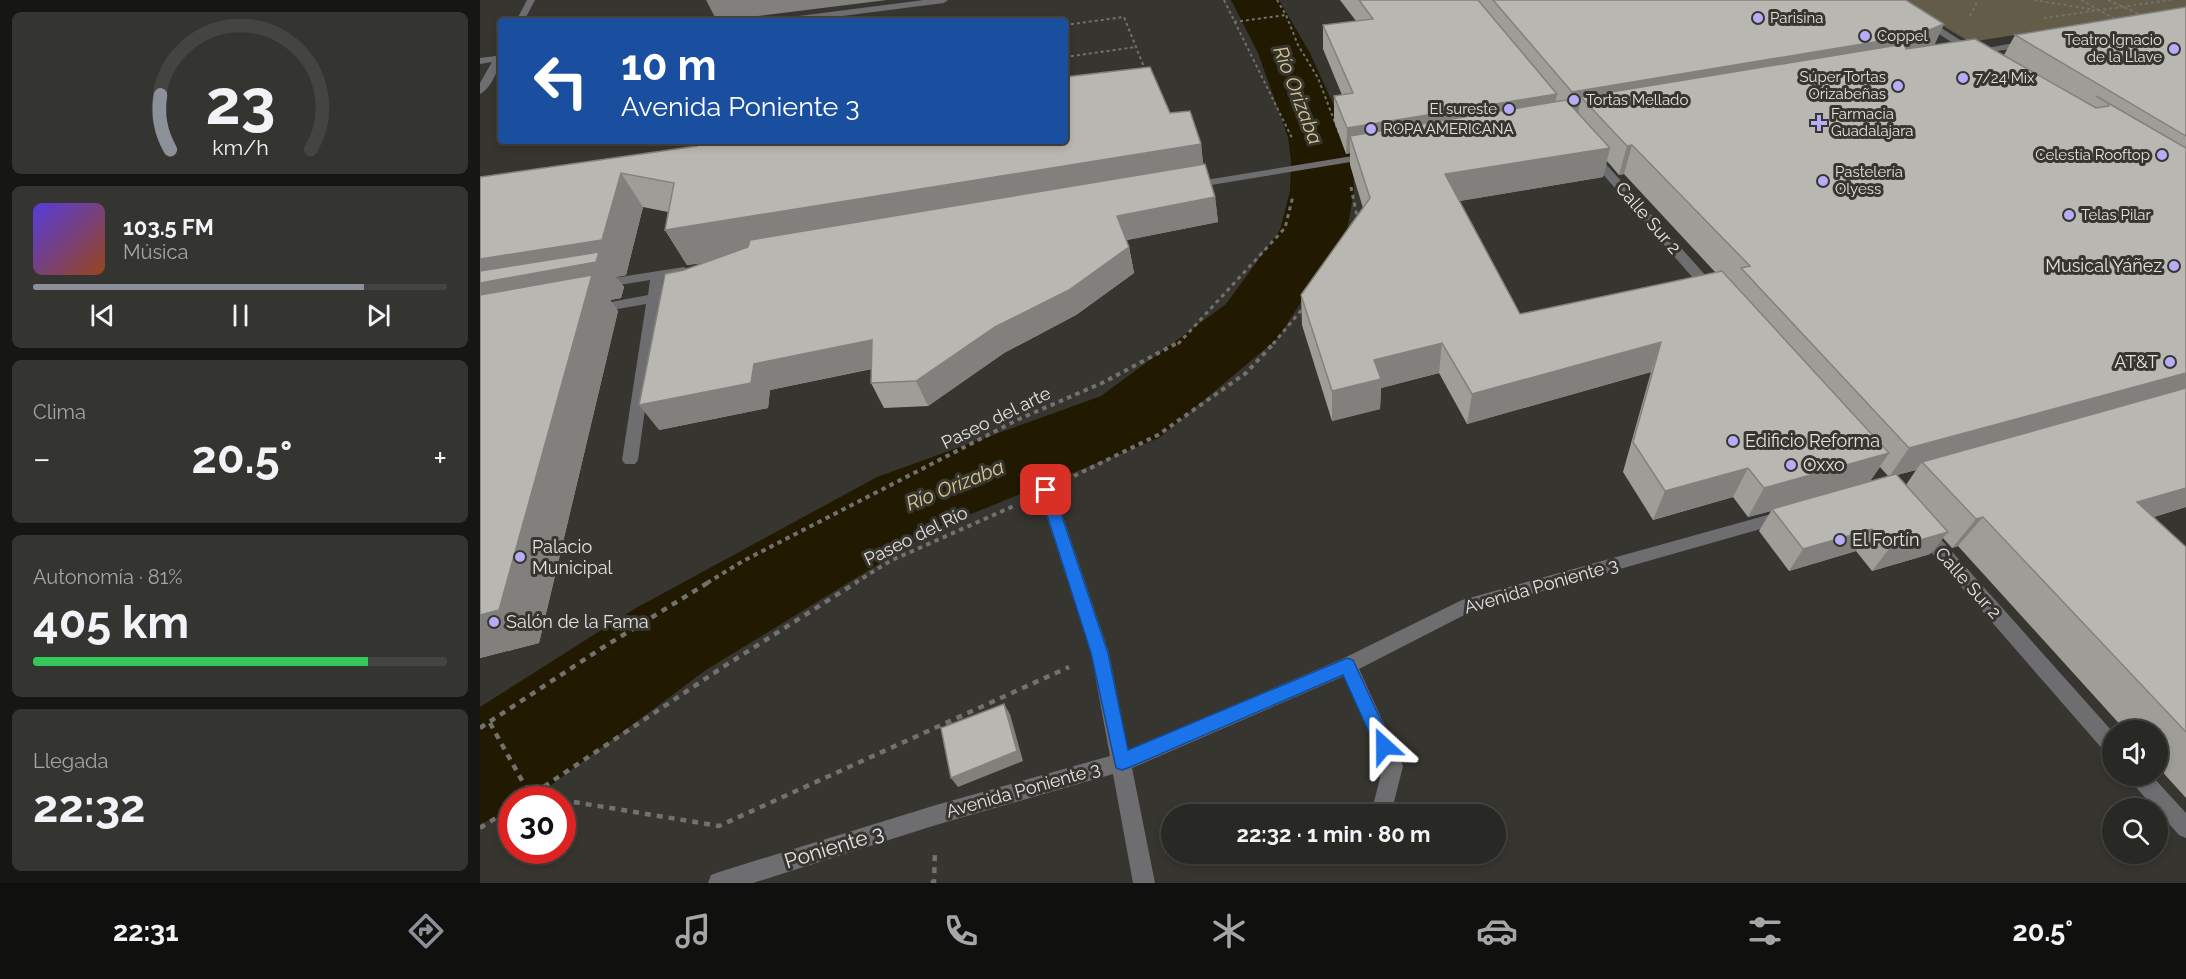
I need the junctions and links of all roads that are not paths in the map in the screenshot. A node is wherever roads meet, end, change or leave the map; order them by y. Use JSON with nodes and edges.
{"nodes":[{"id":1,"x":531,"y":0,"type":"edge"},
{"id":2,"x":944,"y":0,"type":"edge"},
{"id":3,"x":1891,"y":0,"type":"edge"},
{"id":4,"x":522,"y":18,"type":"edge"},
{"id":5,"x":806,"y":18,"type":"edge"},
{"id":6,"x":2042,"y":41,"type":"edge"},
{"id":7,"x":1974,"y":52,"type":"junction"},
{"id":8,"x":498,"y":57,"type":"edge"},
{"id":9,"x":498,"y":60,"type":"edge"},
{"id":10,"x":480,"y":61,"type":"edge"},
{"id":11,"x":1995,"y":65,"type":"edge"},
{"id":12,"x":1978,"y":68,"type":"edge"},
{"id":13,"x":480,"y":91,"type":"edge"},
{"id":14,"x":1580,"y":141,"type":"edge"},
{"id":15,"x":1378,"y":155,"type":"edge"},
{"id":16,"x":1175,"y":188,"type":"edge"},
{"id":17,"x":692,"y":270,"type":"edge"},
{"id":18,"x":657,"y":275,"type":"junction"},
{"id":19,"x":586,"y":287,"type":"edge"},
{"id":20,"x":694,"y":290,"type":"edge"},
{"id":21,"x":652,"y":299,"type":"junction"},
{"id":22,"x":1720,"y":301,"type":"edge"},
{"id":23,"x":583,"y":312,"type":"edge"},
{"id":24,"x":630,"y":460,"type":"dead end"},
{"id":25,"x":1046,"y":490,"type":"road end"},
{"id":26,"x":1794,"y":513,"type":"edge"},
{"id":27,"x":1916,"y":523,"type":"edge"},
{"id":28,"x":1347,"y":665,"type":"junction"},
{"id":29,"x":2102,"y":734,"type":"edge"},
{"id":30,"x":1122,"y":762,"type":"junction"},
{"id":31,"x":2148,"y":786,"type":"edge"},
{"id":32,"x":1384,"y":804,"type":"edge"},
{"id":33,"x":916,"y":822,"type":"joint"},
{"id":34,"x":2186,"y":828,"type":"edge"},
{"id":35,"x":719,"y":883,"type":"edge"},
{"id":36,"x":1144,"y":883,"type":"edge"}],
"edges":[{"from":1,"to":4,"type":"street"},
{"from":2,"to":5,"type":"street"},
{"from":3,"to":7,"type":"street"},
{"from":6,"to":7,"type":"street"},
{"from":7,"to":11,"type":"street"},
{"from":7,"to":12,"type":"street"},
{"from":8,"to":10,"type":"street"},
{"from":9,"to":13,"type":"street"},
{"from":14,"to":22,"type":"street","name":"Calle Sur 2"},
{"from":15,"to":16,"type":"street"},
{"from":17,"to":18,"type":"street"},
{"from":18,"to":19,"type":"street"},
{"from":18,"to":21,"type":"street"},
{"from":20,"to":21,"type":"street"},
{"from":21,"to":23,"type":"street"},
{"from":21,"to":24,"type":"street"},
{"from":25,"to":30,"type":"street"},
{"from":26,"to":28,"type":"street","name":"Avenida Poniente 3"},
{"from":27,"to":29,"type":"street","name":"Calle Sur 2"},
{"from":28,"to":30,"type":"street","name":"Avenida Poniente 3"},
{"from":28,"to":32,"type":"street"},
{"from":30,"to":33,"type":"street","name":"Avenida Poniente 3"},
{"from":30,"to":36,"type":"street"},
{"from":31,"to":34,"type":"street"},
{"from":33,"to":35,"type":"street","name":"Poniente 3"}]}
